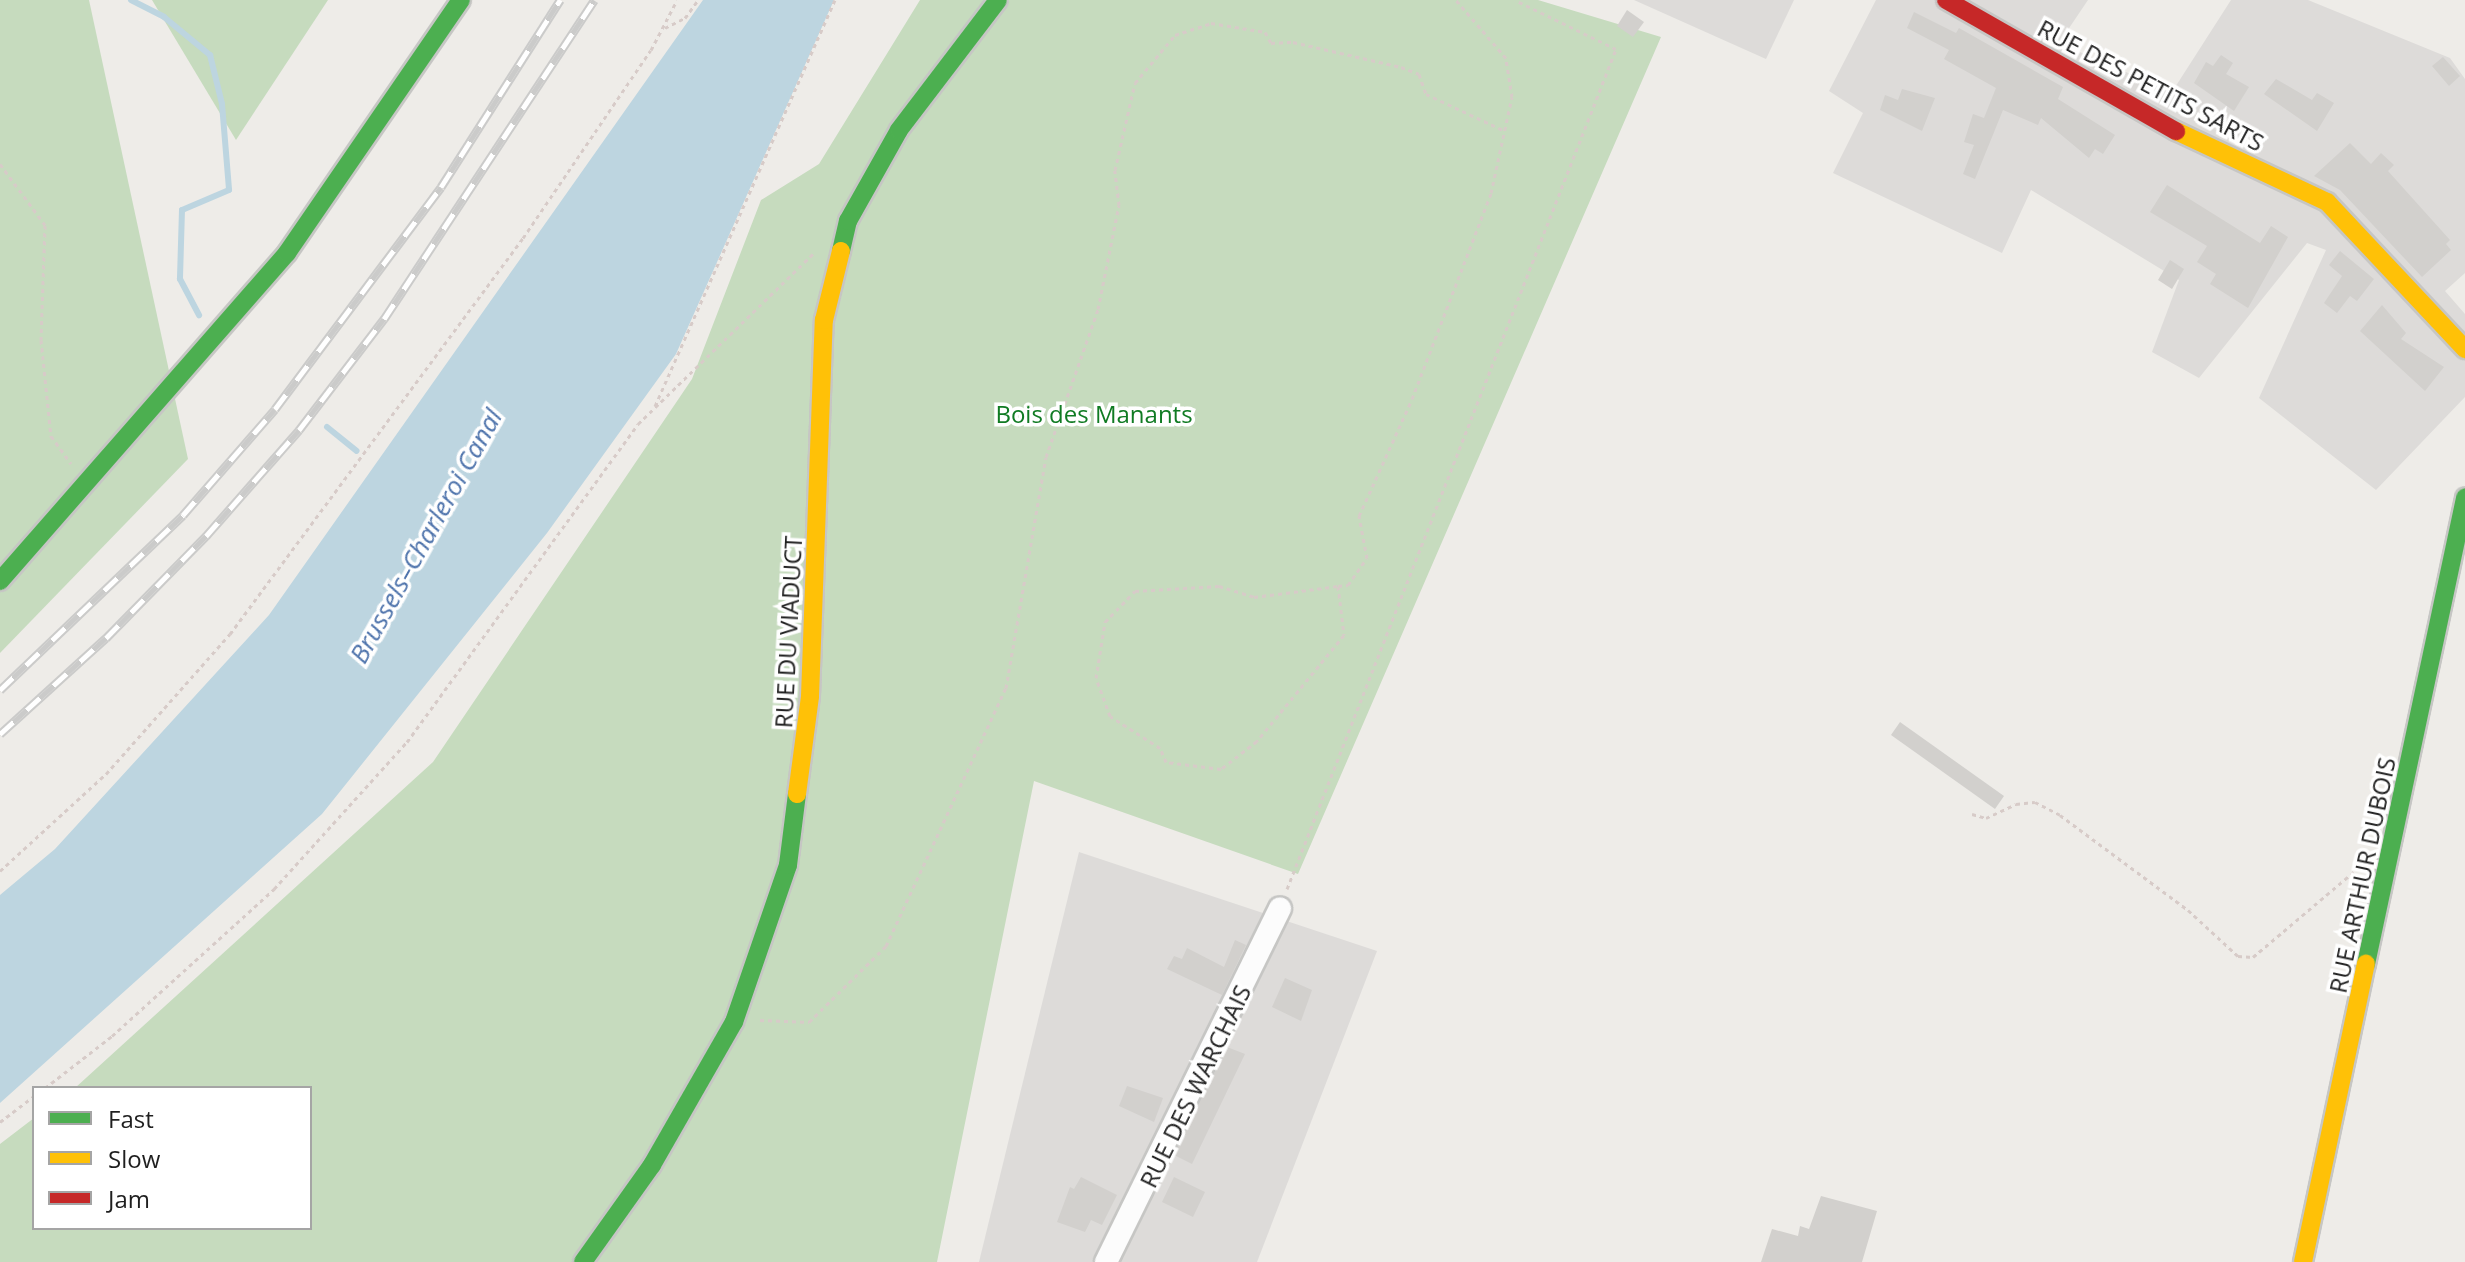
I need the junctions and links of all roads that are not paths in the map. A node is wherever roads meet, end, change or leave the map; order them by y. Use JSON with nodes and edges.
{"nodes":[{"id":1,"x":461,"y":0,"type":"edge"},
{"id":2,"x":998,"y":0,"type":"edge"},
{"id":3,"x":1946,"y":0,"type":"edge"},
{"id":4,"x":2465,"y":349,"type":"edge"},
{"id":5,"x":2465,"y":497,"type":"edge"},
{"id":6,"x":0,"y":581,"type":"edge"},
{"id":7,"x":1280,"y":908,"type":"road end"},
{"id":8,"x":583,"y":1262,"type":"edge"},
{"id":9,"x":1106,"y":1262,"type":"edge"},
{"id":10,"x":2303,"y":1262,"type":"edge"}],
"edges":[{"from":1,"to":6,"type":"street"},
{"from":2,"to":8,"type":"street","name":"RUE DU VIADUCT"},
{"from":3,"to":4,"type":"street","name":"RUE DES PETITS SARTS"},
{"from":5,"to":10,"type":"street","name":"RUE ARTHUR DUBOIS"},
{"from":7,"to":9,"type":"street","name":"RUE DES WARCHAIS"}]}
